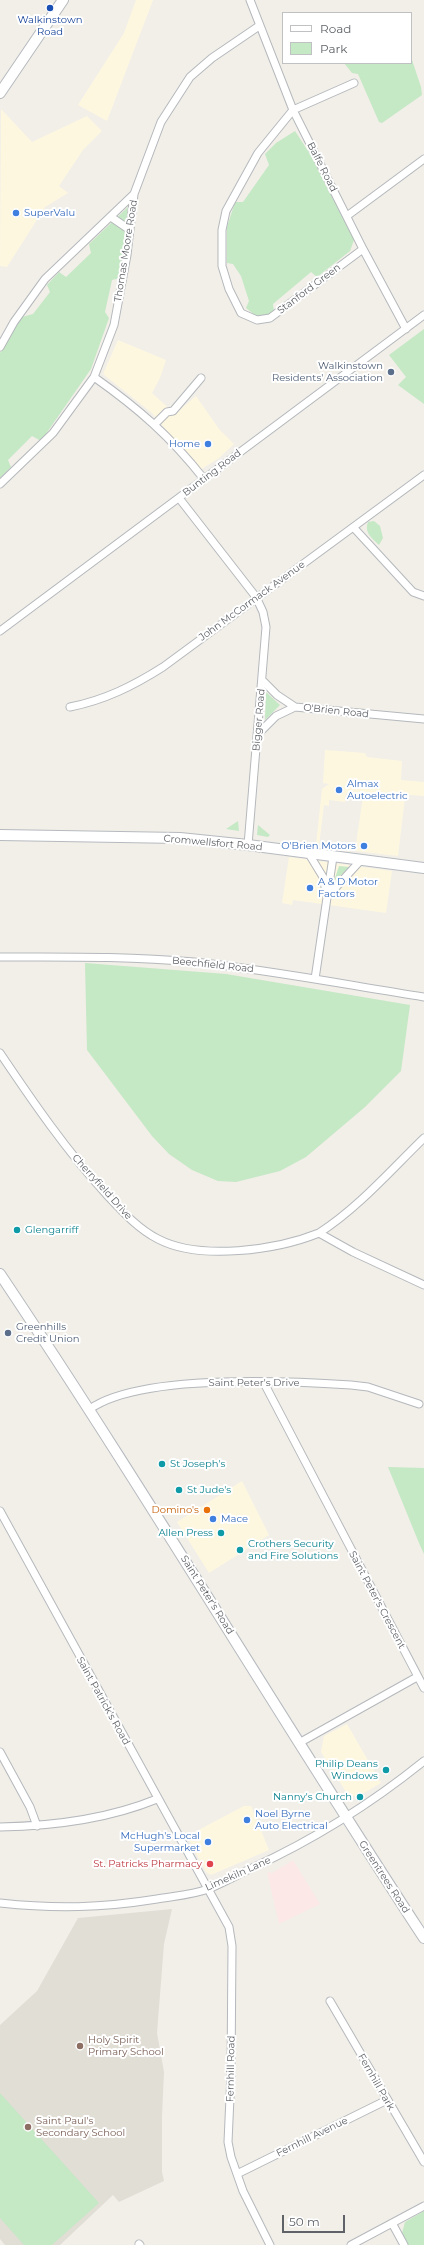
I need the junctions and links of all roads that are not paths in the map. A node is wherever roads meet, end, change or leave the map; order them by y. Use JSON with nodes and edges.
{"nodes":[{"id":1,"x":63,"y":0,"type":"edge"},
{"id":2,"x":250,"y":0,"type":"edge"},
{"id":3,"x":259,"y":26,"type":"junction"},
{"id":4,"x":354,"y":83,"type":"dead end"},
{"id":5,"x":0,"y":93,"type":"edge"},
{"id":6,"x":293,"y":110,"type":"junction"},
{"id":7,"x":424,"y":159,"type":"edge"},
{"id":8,"x":134,"y":194,"type":"junction"},
{"id":9,"x":346,"y":216,"type":"junction"},
{"id":10,"x":110,"y":217,"type":"junction"},
{"id":11,"x":130,"y":230,"type":"junction"},
{"id":12,"x":363,"y":249,"type":"junction"},
{"id":13,"x":424,"y":315,"type":"edge"},
{"id":14,"x":406,"y":329,"type":"junction"},
{"id":15,"x":0,"y":347,"type":"edge"},
{"id":16,"x":94,"y":377,"type":"junction"},
{"id":17,"x":201,"y":378,"type":"dead end"},
{"id":18,"x":155,"y":424,"type":"junction"},
{"id":19,"x":424,"y":475,"type":"edge"},
{"id":20,"x":204,"y":479,"type":"junction"},
{"id":21,"x":0,"y":484,"type":"edge"},
{"id":22,"x":179,"y":498,"type":"junction"},
{"id":23,"x":354,"y":528,"type":"junction"},
{"id":24,"x":424,"y":596,"type":"edge"},
{"id":25,"x":256,"y":597,"type":"junction"},
{"id":26,"x":0,"y":631,"type":"edge"},
{"id":27,"x":262,"y":680,"type":"junction"},
{"id":28,"x":295,"y":706,"type":"junction"},
{"id":29,"x":70,"y":707,"type":"dead end"},
{"id":30,"x":424,"y":718,"type":"edge"},
{"id":31,"x":258,"y":734,"type":"junction"},
{"id":32,"x":0,"y":835,"type":"edge"},
{"id":33,"x":248,"y":845,"type":"junction"},
{"id":34,"x":309,"y":854,"type":"junction"},
{"id":35,"x":333,"y":857,"type":"junction"},
{"id":36,"x":361,"y":860,"type":"junction"},
{"id":37,"x":424,"y":868,"type":"edge"},
{"id":38,"x":328,"y":896,"type":"junction"},
{"id":39,"x":0,"y":957,"type":"edge"},
{"id":40,"x":315,"y":979,"type":"junction"},
{"id":41,"x":424,"y":997,"type":"edge"},
{"id":42,"x":0,"y":1053,"type":"edge"},
{"id":43,"x":424,"y":1138,"type":"edge"},
{"id":44,"x":319,"y":1233,"type":"junction"},
{"id":45,"x":0,"y":1274,"type":"edge"},
{"id":46,"x":424,"y":1285,"type":"edge"},
{"id":47,"x":264,"y":1383,"type":"junction"},
{"id":48,"x":419,"y":1404,"type":"dead end"},
{"id":49,"x":90,"y":1409,"type":"junction"},
{"id":50,"x":0,"y":1511,"type":"edge"},
{"id":51,"x":417,"y":1677,"type":"junction"},
{"id":52,"x":424,"y":1688,"type":"edge"},
{"id":53,"x":299,"y":1743,"type":"junction"},
{"id":54,"x":0,"y":1752,"type":"edge"},
{"id":55,"x":423,"y":1762,"type":"edge"},
{"id":56,"x":157,"y":1799,"type":"junction"},
{"id":57,"x":345,"y":1817,"type":"junction"},
{"id":58,"x":37,"y":1826,"type":"junction"},
{"id":59,"x":0,"y":1827,"type":"edge"},
{"id":60,"x":207,"y":1889,"type":"junction"},
{"id":61,"x":0,"y":1903,"type":"edge"},
{"id":62,"x":424,"y":1938,"type":"edge"},
{"id":63,"x":330,"y":2000,"type":"dead end"},
{"id":64,"x":387,"y":2100,"type":"junction"},
{"id":65,"x":424,"y":2162,"type":"edge"},
{"id":66,"x":236,"y":2174,"type":"junction"},
{"id":67,"x":424,"y":2206,"type":"edge"},
{"id":68,"x":392,"y":2223,"type":"junction"},
{"id":69,"x":270,"y":2245,"type":"edge"},
{"id":70,"x":351,"y":2245,"type":"edge"},
{"id":71,"x":404,"y":2245,"type":"edge"}],
"edges":[{"from":1,"to":5,"type":"main road"},
{"from":2,"to":3,"type":"street","name":"Balfe Road"},
{"from":3,"to":6,"type":"street","name":"Balfe Road"},
{"from":3,"to":8,"type":"street","name":"Thomas Moore Road"},
{"from":4,"to":6,"type":"street"},
{"from":6,"to":9,"type":"street","name":"Balfe Road"},
{"from":6,"to":12,"type":"street","name":"Stanford Green"},
{"from":7,"to":9,"type":"street"},
{"from":8,"to":10,"type":"street"},
{"from":8,"to":11,"type":"street","name":"Thomas Moore Road"},
{"from":9,"to":12,"type":"street","name":"Balfe Road"},
{"from":10,"to":11,"type":"street"},
{"from":10,"to":15,"type":"street"},
{"from":11,"to":16,"type":"street","name":"Thomas Moore Road"},
{"from":12,"to":14,"type":"street","name":"Balfe Road"},
{"from":13,"to":14,"type":"street","name":"Bunting Road"},
{"from":14,"to":20,"type":"street","name":"Bunting Road"},
{"from":16,"to":18,"type":"street"},
{"from":16,"to":21,"type":"street","name":"Thomas Moore Road"},
{"from":17,"to":18,"type":"street"},
{"from":18,"to":20,"type":"street"},
{"from":19,"to":23,"type":"street","name":"John McCormack Avenue"},
{"from":20,"to":22,"type":"street","name":"Bunting Road"},
{"from":22,"to":25,"type":"street","name":"Bigger Road"},
{"from":22,"to":26,"type":"street","name":"Bunting Road"},
{"from":23,"to":24,"type":"street"},
{"from":23,"to":25,"type":"street","name":"John McCormack Avenue"},
{"from":25,"to":27,"type":"street","name":"Bigger Road"},
{"from":25,"to":29,"type":"street","name":"John McCormack Avenue"},
{"from":27,"to":28,"type":"street"},
{"from":27,"to":31,"type":"street","name":"Bigger Road"},
{"from":28,"to":30,"type":"street","name":"O'Brien Road"},
{"from":28,"to":31,"type":"street","name":"O'Brien Road"},
{"from":31,"to":33,"type":"street","name":"Bigger Road"},
{"from":32,"to":33,"type":"main road","name":"Cromwellsfort Road"},
{"from":33,"to":34,"type":"main road","name":"Cromwellsfort Road"},
{"from":34,"to":35,"type":"main road","name":"Cromwellsfort Road"},
{"from":34,"to":38,"type":"street"},
{"from":35,"to":36,"type":"main road","name":"Cromwellsfort Road"},
{"from":35,"to":38,"type":"street"},
{"from":36,"to":37,"type":"main road","name":"Cromwellsfort Road"},
{"from":36,"to":38,"type":"street"},
{"from":38,"to":40,"type":"street"},
{"from":39,"to":40,"type":"street","name":"Beechfield Road"},
{"from":40,"to":41,"type":"street","name":"Beechfield Road"},
{"from":42,"to":44,"type":"street","name":"Cherryfield Drive"},
{"from":43,"to":44,"type":"street","name":"Cherryfield Drive"},
{"from":44,"to":46,"type":"street"},
{"from":45,"to":49,"type":"main road","name":"Saint Peter's Road"},
{"from":47,"to":48,"type":"street","name":"Saint Peter's Drive"},
{"from":47,"to":49,"type":"street","name":"Saint Peter's Drive"},
{"from":47,"to":51,"type":"street","name":"Saint Peter's Crescent"},
{"from":49,"to":53,"type":"main road","name":"Saint Peter's Road"},
{"from":50,"to":56,"type":"street","name":"Saint Patrick's Road"},
{"from":51,"to":52,"type":"street","name":"Saint Peter's Crescent"},
{"from":51,"to":53,"type":"street"},
{"from":53,"to":57,"type":"main road","name":"Saint Peter's Road"},
{"from":54,"to":58,"type":"street"},
{"from":55,"to":57,"type":"street","name":"Limekiln Lane"},
{"from":56,"to":58,"type":"street"},
{"from":56,"to":60,"type":"street","name":"Saint Patrick's Road"},
{"from":57,"to":60,"type":"street","name":"Limekiln Lane"},
{"from":57,"to":62,"type":"main road","name":"Greentrees Road"},
{"from":58,"to":59,"type":"street"},
{"from":60,"to":61,"type":"street","name":"Limekiln Lane"},
{"from":60,"to":66,"type":"street","name":"Fernhill Road"},
{"from":63,"to":64,"type":"street","name":"Fernhill Park"},
{"from":64,"to":65,"type":"street","name":"Fernhill Park"},
{"from":64,"to":66,"type":"street","name":"Fernhill Avenue"},
{"from":66,"to":69,"type":"street","name":"Fernhill Road"},
{"from":67,"to":68,"type":"street"},
{"from":68,"to":70,"type":"street"},
{"from":68,"to":71,"type":"street"}]}
